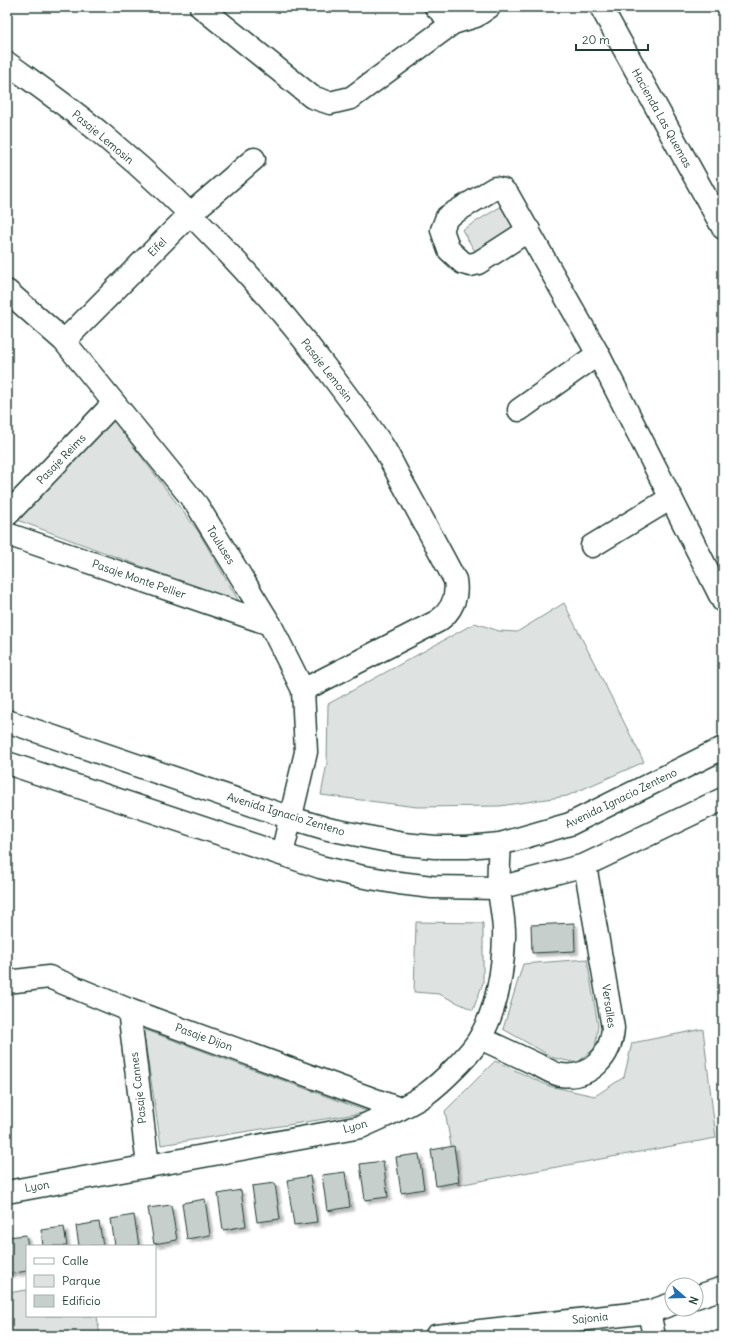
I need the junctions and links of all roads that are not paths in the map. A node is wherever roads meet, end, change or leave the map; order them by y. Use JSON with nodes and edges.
{"nodes":[{"id":1,"x":201,"y":7,"type":"edge"},
{"id":2,"x":436,"y":7,"type":"edge"},
{"id":3,"x":489,"y":7,"type":"edge"},
{"id":4,"x":601,"y":7,"type":"edge"},
{"id":5,"x":457,"y":15,"type":"edge"},
{"id":6,"x":7,"y":63,"type":"edge"},
{"id":7,"x":254,"y":159,"type":"dead end"},
{"id":8,"x":190,"y":214,"type":"junction"},
{"id":9,"x":723,"y":228,"type":"edge"},
{"id":10,"x":529,"y":230,"type":"dead end"},
{"id":11,"x":9,"y":295,"type":"edge"},
{"id":12,"x":64,"y":341,"type":"junction"},
{"id":13,"x":598,"y":354,"type":"junction"},
{"id":14,"x":114,"y":403,"type":"junction"},
{"id":15,"x":519,"y":410,"type":"dead end"},
{"id":16,"x":671,"y":498,"type":"junction"},
{"id":17,"x":7,"y":515,"type":"edge"},
{"id":18,"x":7,"y":534,"type":"edge"},
{"id":19,"x":592,"y":546,"type":"dead end"},
{"id":20,"x":723,"y":602,"type":"edge"},
{"id":21,"x":270,"y":624,"type":"junction"},
{"id":22,"x":303,"y":690,"type":"junction"},
{"id":23,"x":7,"y":721,"type":"edge"},
{"id":24,"x":723,"y":748,"type":"edge"},
{"id":25,"x":7,"y":763,"type":"edge"},
{"id":26,"x":723,"y":799,"type":"edge"},
{"id":27,"x":291,"y":818,"type":"junction"},
{"id":28,"x":500,"y":844,"type":"junction"},
{"id":29,"x":282,"y":854,"type":"junction"},
{"id":30,"x":585,"y":865,"type":"junction"},
{"id":31,"x":499,"y":888,"type":"junction"},
{"id":32,"x":7,"y":982,"type":"edge"},
{"id":33,"x":129,"y":1010,"type":"junction"},
{"id":34,"x":480,"y":1038,"type":"junction"},
{"id":35,"x":400,"y":1109,"type":"junction"},
{"id":36,"x":148,"y":1166,"type":"junction"},
{"id":37,"x":7,"y":1192,"type":"edge"},
{"id":38,"x":723,"y":1288,"type":"edge"},
{"id":39,"x":704,"y":1294,"type":"edge"},
{"id":40,"x":664,"y":1307,"type":"edge"},
{"id":41,"x":649,"y":1312,"type":"junction"},
{"id":42,"x":436,"y":1336,"type":"edge"},
{"id":43,"x":654,"y":1336,"type":"edge"}],
"edges":[{"from":1,"to":5,"type":"street"},
{"from":2,"to":5,"type":"street"},
{"from":3,"to":5,"type":"street"},
{"from":4,"to":9,"type":"street","name":"Hacienda Las Quemas"},
{"from":6,"to":8,"type":"street","name":"Pasaje Lemosin"},
{"from":7,"to":8,"type":"street","name":"Eifel"},
{"from":8,"to":12,"type":"street","name":"Eifel"},
{"from":8,"to":22,"type":"street","name":"Pasaje Lemosin"},
{"from":10,"to":13,"type":"street"},
{"from":11,"to":12,"type":"street","name":"Touluses"},
{"from":12,"to":14,"type":"street","name":"Touluses"},
{"from":13,"to":15,"type":"street"},
{"from":13,"to":16,"type":"street"},
{"from":14,"to":17,"type":"street","name":"Pasaje Reims"},
{"from":14,"to":21,"type":"street","name":"Touluses"},
{"from":16,"to":19,"type":"street"},
{"from":16,"to":20,"type":"street"},
{"from":18,"to":21,"type":"street","name":"Pasaje Monte Pellier"},
{"from":21,"to":22,"type":"street","name":"Touluses"},
{"from":22,"to":27,"type":"street","name":"Touluses"},
{"from":23,"to":27,"type":"street","name":"Avenida Ignacio Zenteno"},
{"from":24,"to":28,"type":"street","name":"Avenida Ignacio Zenteno"},
{"from":25,"to":29,"type":"street"},
{"from":26,"to":30,"type":"street"},
{"from":27,"to":28,"type":"street","name":"Avenida Ignacio Zenteno"},
{"from":27,"to":29,"type":"street","name":"Touluses"},
{"from":28,"to":31,"type":"street","name":"Lyon"},
{"from":29,"to":31,"type":"street"},
{"from":30,"to":31,"type":"street"},
{"from":30,"to":34,"type":"street","name":"Versalles"},
{"from":31,"to":34,"type":"street","name":"Lyon"},
{"from":32,"to":33,"type":"street","name":"Pasaje Dijon"},
{"from":33,"to":35,"type":"street","name":"Pasaje Dijon"},
{"from":33,"to":36,"type":"street","name":"Pasaje Cannes"},
{"from":34,"to":35,"type":"street","name":"Lyon"},
{"from":35,"to":36,"type":"street","name":"Lyon"},
{"from":36,"to":37,"type":"street","name":"Lyon"},
{"from":38,"to":39,"type":"street"},
{"from":40,"to":41,"type":"street","name":"Sajonia"},
{"from":41,"to":42,"type":"street","name":"Sajonia"},
{"from":41,"to":43,"type":"street"}]}
